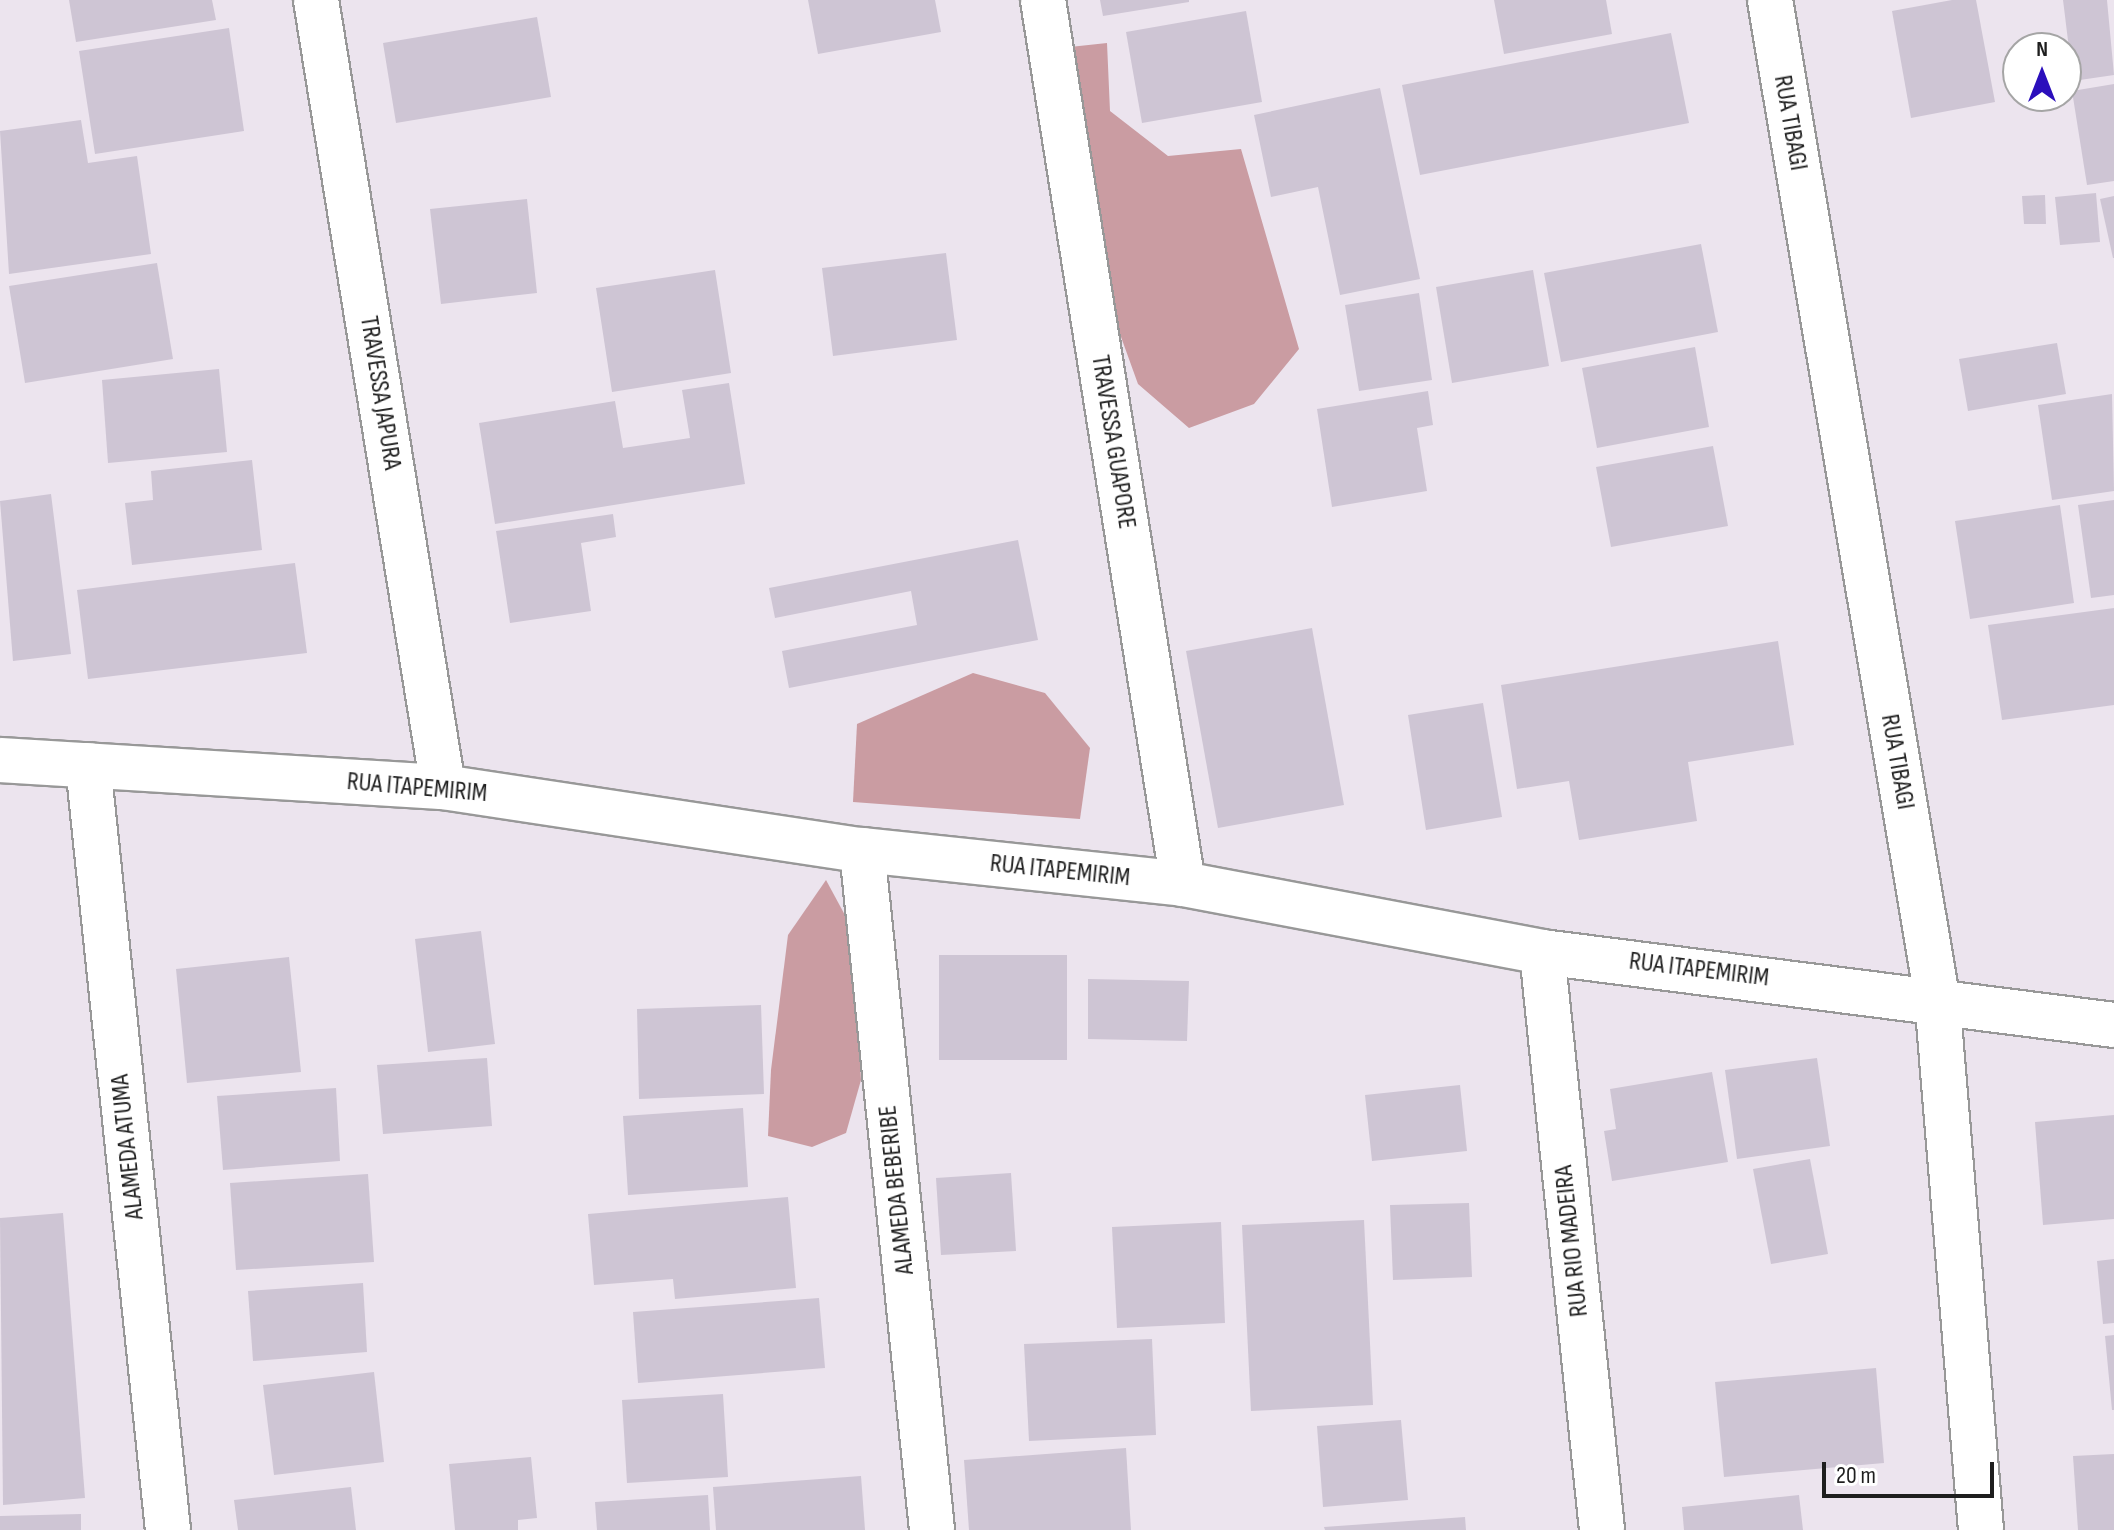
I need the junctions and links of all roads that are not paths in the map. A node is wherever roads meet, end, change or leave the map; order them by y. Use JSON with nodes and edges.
{"nodes":[{"id":1,"x":316,"y":0,"type":"edge"},
{"id":2,"x":1043,"y":0,"type":"edge"},
{"id":3,"x":1770,"y":0,"type":"edge"},
{"id":4,"x":0,"y":760,"type":"edge"},
{"id":5,"x":88,"y":765,"type":"junction"},
{"id":6,"x":443,"y":787,"type":"junction"},
{"id":7,"x":862,"y":850,"type":"junction"},
{"id":8,"x":1183,"y":884,"type":"junction"},
{"id":9,"x":1542,"y":952,"type":"junction"},
{"id":10,"x":1937,"y":998,"type":"junction"},
{"id":11,"x":2114,"y":1025,"type":"edge"},
{"id":12,"x":168,"y":1530,"type":"edge"},
{"id":13,"x":932,"y":1530,"type":"edge"},
{"id":14,"x":1602,"y":1530,"type":"edge"},
{"id":15,"x":1981,"y":1530,"type":"edge"}],
"edges":[{"from":1,"to":6,"type":"street","name":"TRAVESSA JAPURA"},
{"from":2,"to":8,"type":"street","name":"TRAVESSA GUAPORE"},
{"from":3,"to":10,"type":"street","name":"RUA TIBAGI"},
{"from":4,"to":5,"type":"street","name":"RUA ITAPEMIRIM"},
{"from":5,"to":6,"type":"street","name":"RUA ITAPEMIRIM"},
{"from":5,"to":12,"type":"street","name":"ALAMEDA ATUMA"},
{"from":6,"to":7,"type":"street","name":"RUA ITAPEMIRIM"},
{"from":7,"to":8,"type":"street","name":"RUA ITAPEMIRIM"},
{"from":7,"to":13,"type":"street","name":"ALAMEDA BEBERIBE"},
{"from":8,"to":9,"type":"street","name":"RUA ITAPEMIRIM"},
{"from":9,"to":10,"type":"street","name":"RUA ITAPEMIRIM"},
{"from":9,"to":14,"type":"street","name":"RUA RIO MADEIRA"},
{"from":10,"to":11,"type":"street","name":"RUA ITAPEMIRIM"},
{"from":10,"to":15,"type":"street","name":"RUA TIBAGI"}]}
